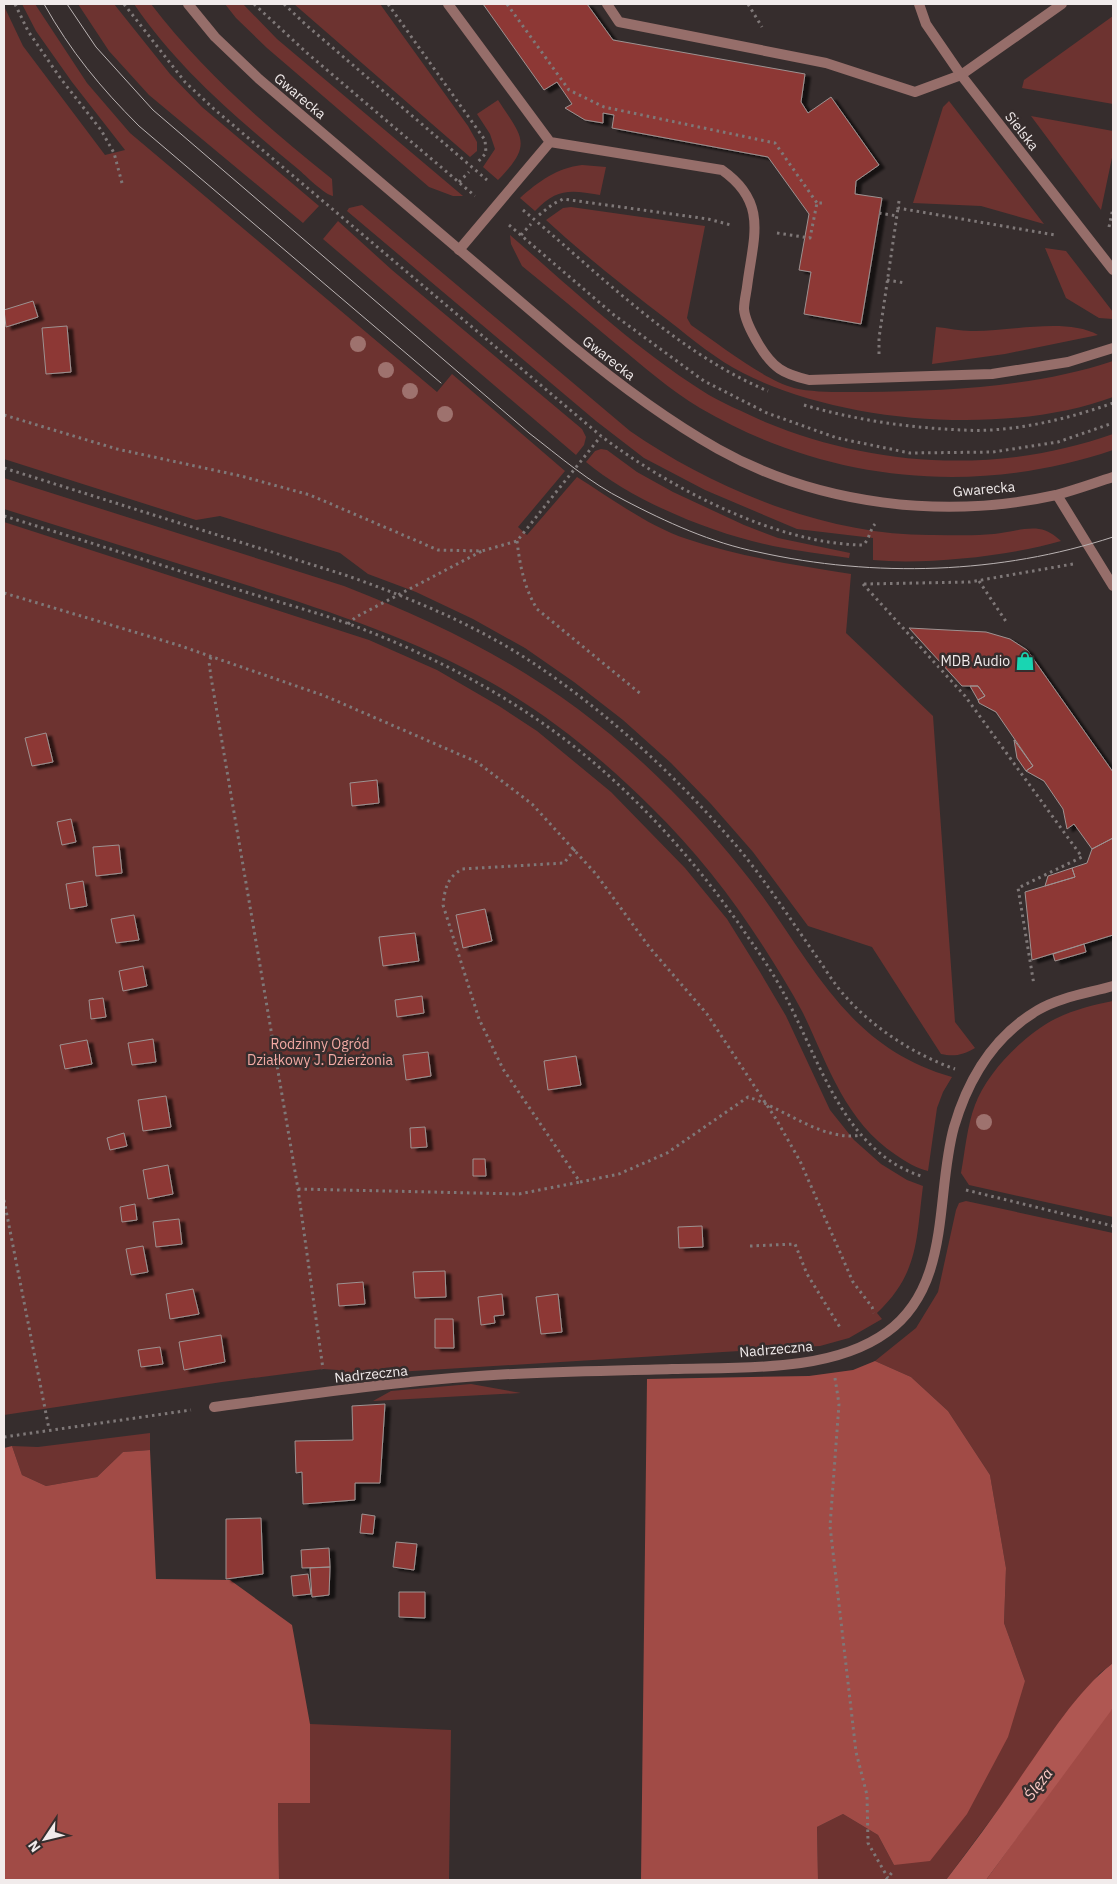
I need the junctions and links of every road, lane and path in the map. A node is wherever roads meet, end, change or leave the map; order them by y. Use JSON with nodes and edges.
{"nodes":[{"id":1,"x":15,"y":4,"type":"edge"},
{"id":2,"x":124,"y":4,"type":"edge"},
{"id":3,"x":188,"y":4,"type":"edge"},
{"id":4,"x":254,"y":4,"type":"edge"},
{"id":5,"x":284,"y":4,"type":"edge"},
{"id":6,"x":388,"y":4,"type":"edge"},
{"id":7,"x":448,"y":4,"type":"edge"},
{"id":8,"x":507,"y":4,"type":"edge"},
{"id":9,"x":607,"y":4,"type":"edge"},
{"id":10,"x":918,"y":4,"type":"edge"},
{"id":11,"x":1062,"y":4,"type":"edge"},
{"id":12,"x":961,"y":75,"type":"junction"},
{"id":13,"x":550,"y":142,"type":"junction"},
{"id":14,"x":478,"y":162,"type":"dead end"},
{"id":15,"x":469,"y":172,"type":"dead end"},
{"id":16,"x":122,"y":182,"type":"dead end"},
{"id":17,"x":459,"y":182,"type":"junction"},
{"id":18,"x":493,"y":185,"type":"dead end"},
{"id":19,"x":899,"y":201,"type":"dead end"},
{"id":20,"x":816,"y":202,"type":"junction"},
{"id":21,"x":823,"y":204,"type":"dead end"},
{"id":22,"x":898,"y":208,"type":"junction"},
{"id":23,"x":492,"y":211,"type":"junction"},
{"id":24,"x":879,"y":213,"type":"dead end"},
{"id":25,"x":539,"y":215,"type":"dead end"},
{"id":26,"x":897,"y":216,"type":"junction"},
{"id":27,"x":1076,"y":222,"type":"junction"},
{"id":28,"x":530,"y":224,"type":"dead end"},
{"id":29,"x":754,"y":230,"type":"junction"},
{"id":30,"x":521,"y":234,"type":"junction"},
{"id":31,"x":790,"y":235,"type":"dead end"},
{"id":32,"x":459,"y":250,"type":"junction"},
{"id":33,"x":1113,"y":270,"type":"edge"},
{"id":34,"x":887,"y":280,"type":"junction"},
{"id":35,"x":905,"y":283,"type":"dead end"},
{"id":36,"x":878,"y":338,"type":"dead end"},
{"id":37,"x":1113,"y":348,"type":"edge"},
{"id":38,"x":4,"y":415,"type":"edge"},
{"id":39,"x":1113,"y":423,"type":"edge"},
{"id":40,"x":601,"y":436,"type":"junction"},
{"id":41,"x":4,"y":468,"type":"edge"},
{"id":42,"x":1113,"y":477,"type":"edge"},
{"id":43,"x":1057,"y":494,"type":"junction"},
{"id":44,"x":4,"y":516,"type":"edge"},
{"id":45,"x":517,"y":541,"type":"junction"},
{"id":46,"x":863,"y":545,"type":"dead end"},
{"id":47,"x":482,"y":550,"type":"junction"},
{"id":48,"x":1076,"y":564,"type":"dead end"},
{"id":49,"x":978,"y":581,"type":"junction"},
{"id":50,"x":1113,"y":586,"type":"edge"},
{"id":51,"x":4,"y":593,"type":"edge"},
{"id":52,"x":401,"y":595,"type":"junction"},
{"id":53,"x":1007,"y":623,"type":"dead end"},
{"id":54,"x":348,"y":624,"type":"junction"},
{"id":55,"x":211,"y":657,"type":"junction"},
{"id":56,"x":642,"y":695,"type":"dead end"},
{"id":57,"x":575,"y":849,"type":"junction"},
{"id":58,"x":1113,"y":986,"type":"edge"},
{"id":59,"x":1038,"y":1010,"type":"junction"},
{"id":60,"x":974,"y":1076,"type":"junction"},
{"id":61,"x":763,"y":1102,"type":"junction"},
{"id":62,"x":862,"y":1135,"type":"junction"},
{"id":63,"x":580,"y":1182,"type":"junction"},
{"id":64,"x":946,"y":1184,"type":"junction"},
{"id":65,"x":298,"y":1189,"type":"junction"},
{"id":66,"x":4,"y":1200,"type":"edge"},
{"id":67,"x":1113,"y":1226,"type":"edge"},
{"id":68,"x":750,"y":1246,"type":"dead end"},
{"id":69,"x":881,"y":1336,"type":"junction"},
{"id":70,"x":850,"y":1350,"type":"junction"},
{"id":71,"x":832,"y":1358,"type":"junction"},
{"id":72,"x":327,"y":1392,"type":"junction"},
{"id":73,"x":214,"y":1407,"type":"joint"},
{"id":74,"x":49,"y":1430,"type":"junction"},
{"id":75,"x":4,"y":1437,"type":"edge"},
{"id":76,"x":894,"y":1870,"type":"dead end"},
{"id":77,"x":887,"y":1879,"type":"edge"}],
"edges":[{"from":1,"to":16,"type":"path"},
{"from":2,"to":40,"type":"path"},
{"from":3,"to":32,"type":"street","name":"Gwarecka"},
{"from":4,"to":17,"type":"path"},
{"from":5,"to":18,"type":"path"},
{"from":6,"to":14,"type":"path"},
{"from":7,"to":13,"type":"street"},
{"from":8,"to":20,"type":"path"},
{"from":9,"to":12,"type":"street"},
{"from":10,"to":12,"type":"street","name":"Sielska"},
{"from":11,"to":12,"type":"street"},
{"from":12,"to":27,"type":"street","name":"Sielska"},
{"from":13,"to":23,"type":"street"},
{"from":13,"to":29,"type":"street"},
{"from":15,"to":17,"type":"path"},
{"from":17,"to":23,"type":"path"},
{"from":19,"to":22,"type":"path"},
{"from":20,"to":21,"type":"path"},
{"from":20,"to":31,"type":"path"},
{"from":22,"to":26,"type":"path"},
{"from":22,"to":27,"type":"path"},
{"from":23,"to":30,"type":"path"},
{"from":23,"to":32,"type":"street"},
{"from":24,"to":26,"type":"path"},
{"from":25,"to":29,"type":"path"},
{"from":26,"to":34,"type":"path"},
{"from":27,"to":33,"type":"street","name":"Sielska"},
{"from":28,"to":30,"type":"path"},
{"from":29,"to":37,"type":"street"},
{"from":30,"to":39,"type":"path"},
{"from":32,"to":43,"type":"street","name":"Gwarecka"},
{"from":34,"to":35,"type":"path"},
{"from":34,"to":36,"type":"path"},
{"from":38,"to":47,"type":"path"},
{"from":40,"to":45,"type":"path"},
{"from":40,"to":46,"type":"path"},
{"from":41,"to":52,"type":"path"},
{"from":42,"to":43,"type":"street","name":"Gwarecka"},
{"from":43,"to":50,"type":"street"},
{"from":44,"to":54,"type":"path"},
{"from":45,"to":47,"type":"path"},
{"from":45,"to":56,"type":"path"},
{"from":47,"to":52,"type":"path"},
{"from":48,"to":49,"type":"path"},
{"from":49,"to":53,"type":"path"},
{"from":49,"to":59,"type":"path"},
{"from":51,"to":55,"type":"path"},
{"from":52,"to":54,"type":"path"},
{"from":52,"to":60,"type":"path"},
{"from":54,"to":62,"type":"path"},
{"from":55,"to":57,"type":"path"},
{"from":55,"to":65,"type":"path"},
{"from":57,"to":61,"type":"path"},
{"from":57,"to":63,"type":"path"},
{"from":58,"to":59,"type":"street","name":"Nadrzeczna"},
{"from":59,"to":60,"type":"street","name":"Nadrzeczna"},
{"from":60,"to":64,"type":"street","name":"Nadrzeczna"},
{"from":61,"to":62,"type":"path"},
{"from":61,"to":63,"type":"path"},
{"from":61,"to":69,"type":"path"},
{"from":62,"to":64,"type":"path"},
{"from":63,"to":65,"type":"path"},
{"from":64,"to":67,"type":"path"},
{"from":64,"to":69,"type":"street","name":"Nadrzeczna"},
{"from":65,"to":72,"type":"path"},
{"from":66,"to":74,"type":"path"},
{"from":68,"to":70,"type":"path"},
{"from":69,"to":70,"type":"street","name":"Nadrzeczna"},
{"from":70,"to":71,"type":"street","name":"Nadrzeczna"},
{"from":71,"to":72,"type":"street","name":"Nadrzeczna"},
{"from":71,"to":77,"type":"path"},
{"from":72,"to":73,"type":"street","name":"Nadrzeczna"},
{"from":73,"to":74,"type":"path"},
{"from":74,"to":75,"type":"path"},
{"from":76,"to":77,"type":"path"}]}
